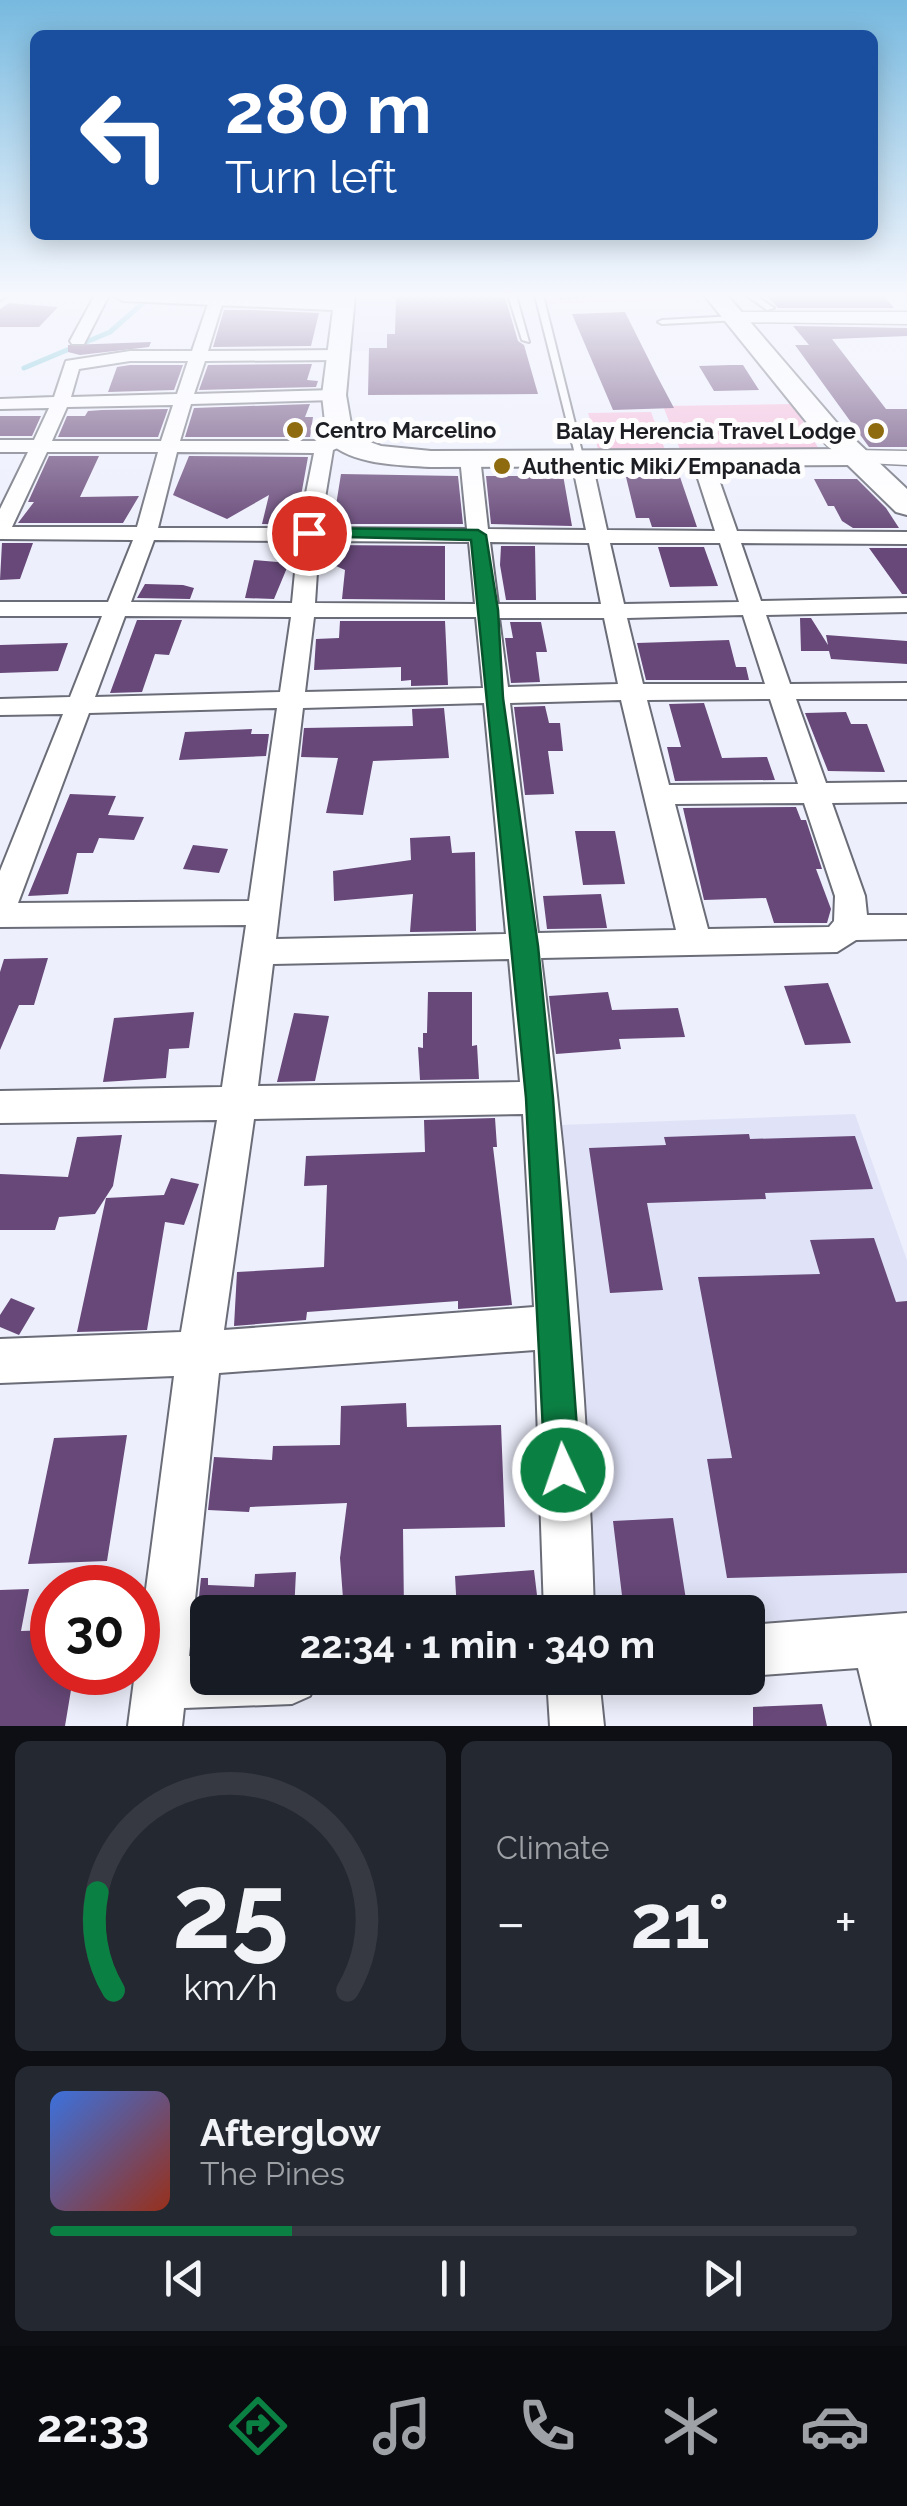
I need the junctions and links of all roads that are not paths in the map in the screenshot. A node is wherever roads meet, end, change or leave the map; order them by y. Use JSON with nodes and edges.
{"nodes":[{"id":1,"x":69,"y":376,"type":"edge"},
{"id":2,"x":191,"y":376,"type":"edge"},
{"id":3,"x":336,"y":376,"type":"edge"},
{"id":4,"x":560,"y":376,"type":"edge"},
{"id":5,"x":784,"y":376,"type":"edge"},
{"id":6,"x":334,"y":395,"type":"junction"},
{"id":7,"x":186,"y":397,"type":"junction"},
{"id":8,"x":61,"y":402,"type":"junction"},
{"id":9,"x":0,"y":404,"type":"edge"},
{"id":10,"x":332,"y":443,"type":"junction"},
{"id":11,"x":170,"y":444,"type":"junction"},
{"id":12,"x":41,"y":445,"type":"junction"},
{"id":13,"x":0,"y":446,"type":"edge"},
{"id":14,"x":470,"y":457,"type":"junction"},
{"id":15,"x":701,"y":457,"type":"junction"},
{"id":16,"x":853,"y":457,"type":"junction"},
{"id":17,"x":582,"y":458,"type":"junction"},
{"id":18,"x":907,"y":458,"type":"edge"},
{"id":19,"x":907,"y":506,"type":"edge"},
{"id":20,"x":0,"y":532,"type":"edge"},
{"id":21,"x":146,"y":532,"type":"junction"},
{"id":22,"x":309,"y":533,"type":"junction"},
{"id":23,"x":478,"y":535,"type":"junction"},
{"id":24,"x":600,"y":535,"type":"junction"},
{"id":25,"x":729,"y":536,"type":"junction"},
{"id":26,"x":907,"y":538,"type":"edge"},
{"id":27,"x":907,"y":605,"type":"edge"},
{"id":28,"x":751,"y":608,"type":"junction"},
{"id":29,"x":0,"y":609,"type":"edge"},
{"id":30,"x":114,"y":609,"type":"junction"},
{"id":31,"x":303,"y":610,"type":"junction"},
{"id":32,"x":489,"y":610,"type":"junction"},
{"id":33,"x":617,"y":611,"type":"junction"},
{"id":34,"x":781,"y":690,"type":"junction"},
{"id":35,"x":907,"y":691,"type":"edge"},
{"id":36,"x":632,"y":692,"type":"junction"},
{"id":37,"x":290,"y":698,"type":"junction"},
{"id":38,"x":493,"y":698,"type":"junction"},
{"id":39,"x":0,"y":707,"type":"edge"},
{"id":40,"x":78,"y":707,"type":"junction"},
{"id":41,"x":907,"y":792,"type":"edge"},
{"id":42,"x":812,"y":795,"type":"junction"},
{"id":43,"x":657,"y":796,"type":"junction"},
{"id":44,"x":0,"y":912,"type":"edge"},
{"id":45,"x":907,"y":927,"type":"edge"},
{"id":46,"x":849,"y":928,"type":"junction"},
{"id":47,"x":259,"y":932,"type":"junction"},
{"id":48,"x":695,"y":942,"type":"junction"},
{"id":49,"x":526,"y":946,"type":"junction"},
{"id":50,"x":540,"y":1098,"type":"junction"},
{"id":51,"x":238,"y":1103,"type":"junction"},
{"id":52,"x":0,"y":1108,"type":"edge"},
{"id":53,"x":556,"y":1327,"type":"junction"},
{"id":54,"x":200,"y":1353,"type":"junction"},
{"id":55,"x":0,"y":1360,"type":"edge"},
{"id":56,"x":568,"y":1595,"type":"edge"},
{"id":57,"x":892,"y":1640,"type":"edge"},
{"id":58,"x":765,"y":1650,"type":"edge"},
{"id":59,"x":207,"y":1695,"type":"edge"},
{"id":60,"x":574,"y":1695,"type":"edge"},
{"id":61,"x":157,"y":1705,"type":"edge"},
{"id":62,"x":577,"y":1726,"type":"edge"},
{"id":63,"x":899,"y":1726,"type":"edge"}],
"edges":[{"from":1,"to":8,"type":"street"},
{"from":2,"to":7,"type":"street"},
{"from":3,"to":6,"type":"main road"},
{"from":4,"to":17,"type":"lane"},
{"from":5,"to":16,"type":"main road"},
{"from":6,"to":7,"type":"street"},
{"from":6,"to":10,"type":"main road"},
{"from":7,"to":8,"type":"street"},
{"from":7,"to":11,"type":"street"},
{"from":8,"to":9,"type":"street"},
{"from":8,"to":12,"type":"street"},
{"from":10,"to":11,"type":"street"},
{"from":10,"to":14,"type":"main road"},
{"from":10,"to":22,"type":"street"},
{"from":11,"to":12,"type":"street"},
{"from":11,"to":21,"type":"street"},
{"from":12,"to":13,"type":"street"},
{"from":12,"to":20,"type":"street"},
{"from":14,"to":17,"type":"main road"},
{"from":14,"to":23,"type":"street"},
{"from":15,"to":16,"type":"main road"},
{"from":15,"to":17,"type":"main road"},
{"from":15,"to":25,"type":"street"},
{"from":16,"to":18,"type":"street"},
{"from":16,"to":19,"type":"main road"},
{"from":17,"to":24,"type":"street"},
{"from":20,"to":21,"type":"street"},
{"from":21,"to":22,"type":"street"},
{"from":21,"to":30,"type":"street"},
{"from":22,"to":23,"type":"street"},
{"from":22,"to":31,"type":"street"},
{"from":23,"to":24,"type":"street"},
{"from":23,"to":32,"type":"street"},
{"from":24,"to":25,"type":"street"},
{"from":24,"to":33,"type":"street"},
{"from":25,"to":26,"type":"street"},
{"from":25,"to":28,"type":"street"},
{"from":27,"to":28,"type":"street"},
{"from":28,"to":33,"type":"street"},
{"from":28,"to":34,"type":"street"},
{"from":29,"to":30,"type":"street"},
{"from":30,"to":31,"type":"street"},
{"from":30,"to":40,"type":"street"},
{"from":31,"to":32,"type":"street"},
{"from":31,"to":37,"type":"street"},
{"from":32,"to":33,"type":"street"},
{"from":32,"to":38,"type":"street"},
{"from":33,"to":36,"type":"street"},
{"from":34,"to":35,"type":"street"},
{"from":34,"to":36,"type":"street"},
{"from":34,"to":42,"type":"street"},
{"from":36,"to":38,"type":"street"},
{"from":36,"to":43,"type":"street"},
{"from":37,"to":38,"type":"street"},
{"from":37,"to":40,"type":"street"},
{"from":37,"to":47,"type":"street"},
{"from":38,"to":49,"type":"street"},
{"from":39,"to":40,"type":"street"},
{"from":40,"to":44,"type":"street"},
{"from":41,"to":42,"type":"street"},
{"from":42,"to":43,"type":"street"},
{"from":42,"to":46,"type":"street"},
{"from":43,"to":48,"type":"street"},
{"from":44,"to":47,"type":"street"},
{"from":45,"to":46,"type":"street"},
{"from":46,"to":48,"type":"street"},
{"from":47,"to":49,"type":"street"},
{"from":47,"to":51,"type":"street"},
{"from":48,"to":49,"type":"street"},
{"from":49,"to":50,"type":"street"},
{"from":50,"to":51,"type":"street"},
{"from":50,"to":53,"type":"street"},
{"from":51,"to":52,"type":"street"},
{"from":51,"to":54,"type":"street"},
{"from":53,"to":54,"type":"street"},
{"from":53,"to":56,"type":"street"},
{"from":54,"to":55,"type":"street"},
{"from":54,"to":61,"type":"street"},
{"from":57,"to":58,"type":"street"},
{"from":57,"to":63,"type":"street"},
{"from":59,"to":61,"type":"street"},
{"from":60,"to":62,"type":"street"}]}
